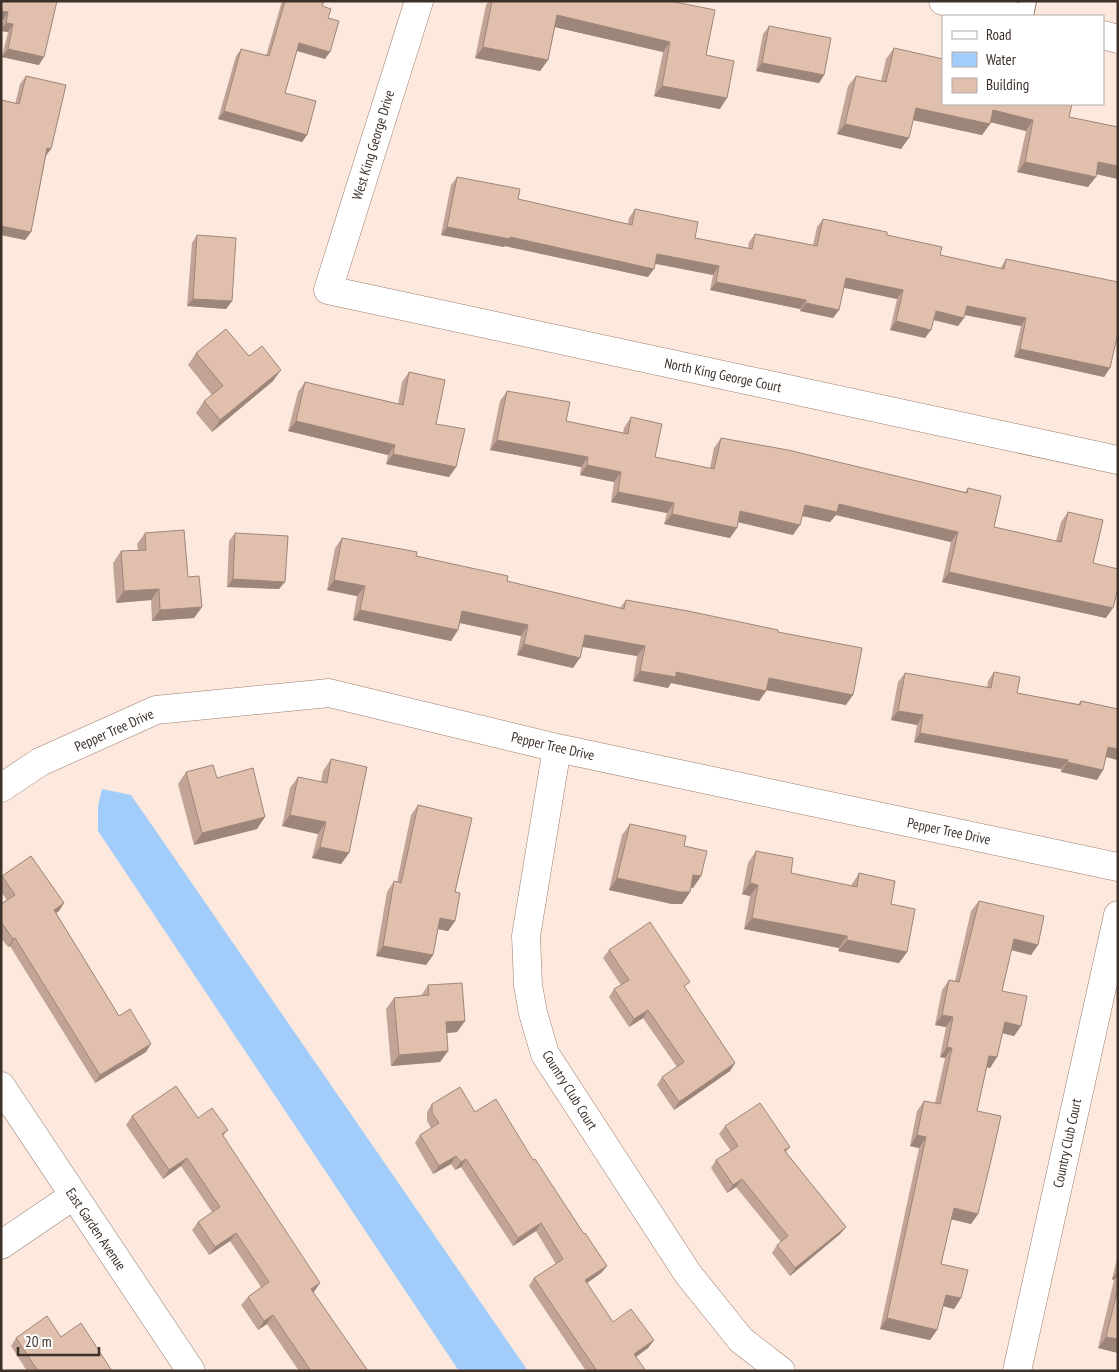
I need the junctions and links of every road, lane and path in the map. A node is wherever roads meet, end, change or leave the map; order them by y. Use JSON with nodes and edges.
{"nodes":[{"id":1,"x":418,"y":1,"type":"edge"},
{"id":2,"x":1028,"y":1,"type":"edge"},
{"id":3,"x":949,"y":2,"type":"edge"},
{"id":4,"x":1009,"y":15,"type":"edge"},
{"id":5,"x":1025,"y":15,"type":"edge"},
{"id":6,"x":1104,"y":35,"type":"edge"},
{"id":7,"x":1118,"y":38,"type":"edge"},
{"id":8,"x":328,"y":290,"type":"joint"},
{"id":9,"x":1118,"y":460,"type":"edge"},
{"id":10,"x":557,"y":748,"type":"junction"},
{"id":11,"x":1,"y":788,"type":"edge"},
{"id":12,"x":1118,"y":867,"type":"edge"},
{"id":13,"x":1118,"y":914,"type":"edge"},
{"id":14,"x":1,"y":1086,"type":"edge"},
{"id":15,"x":73,"y":1196,"type":"junction"},
{"id":16,"x":1,"y":1245,"type":"edge"},
{"id":17,"x":191,"y":1371,"type":"edge"},
{"id":18,"x":781,"y":1371,"type":"edge"},
{"id":19,"x":1017,"y":1371,"type":"edge"}],
"edges":[{"from":1,"to":8,"type":"street","name":"West King George Drive"},
{"from":2,"to":5,"type":"lane"},
{"from":3,"to":4,"type":"street"},
{"from":6,"to":7,"type":"street"},
{"from":8,"to":9,"type":"street","name":"North King George Court"},
{"from":10,"to":11,"type":"street","name":"Pepper Tree Drive"},
{"from":10,"to":12,"type":"street","name":"Pepper Tree Drive"},
{"from":10,"to":18,"type":"street","name":"Country Club Court"},
{"from":13,"to":19,"type":"street","name":"Country Club Court"},
{"from":14,"to":15,"type":"street","name":"East Garden Avenue"},
{"from":15,"to":16,"type":"street"},
{"from":15,"to":17,"type":"street","name":"East Garden Avenue"}]}
